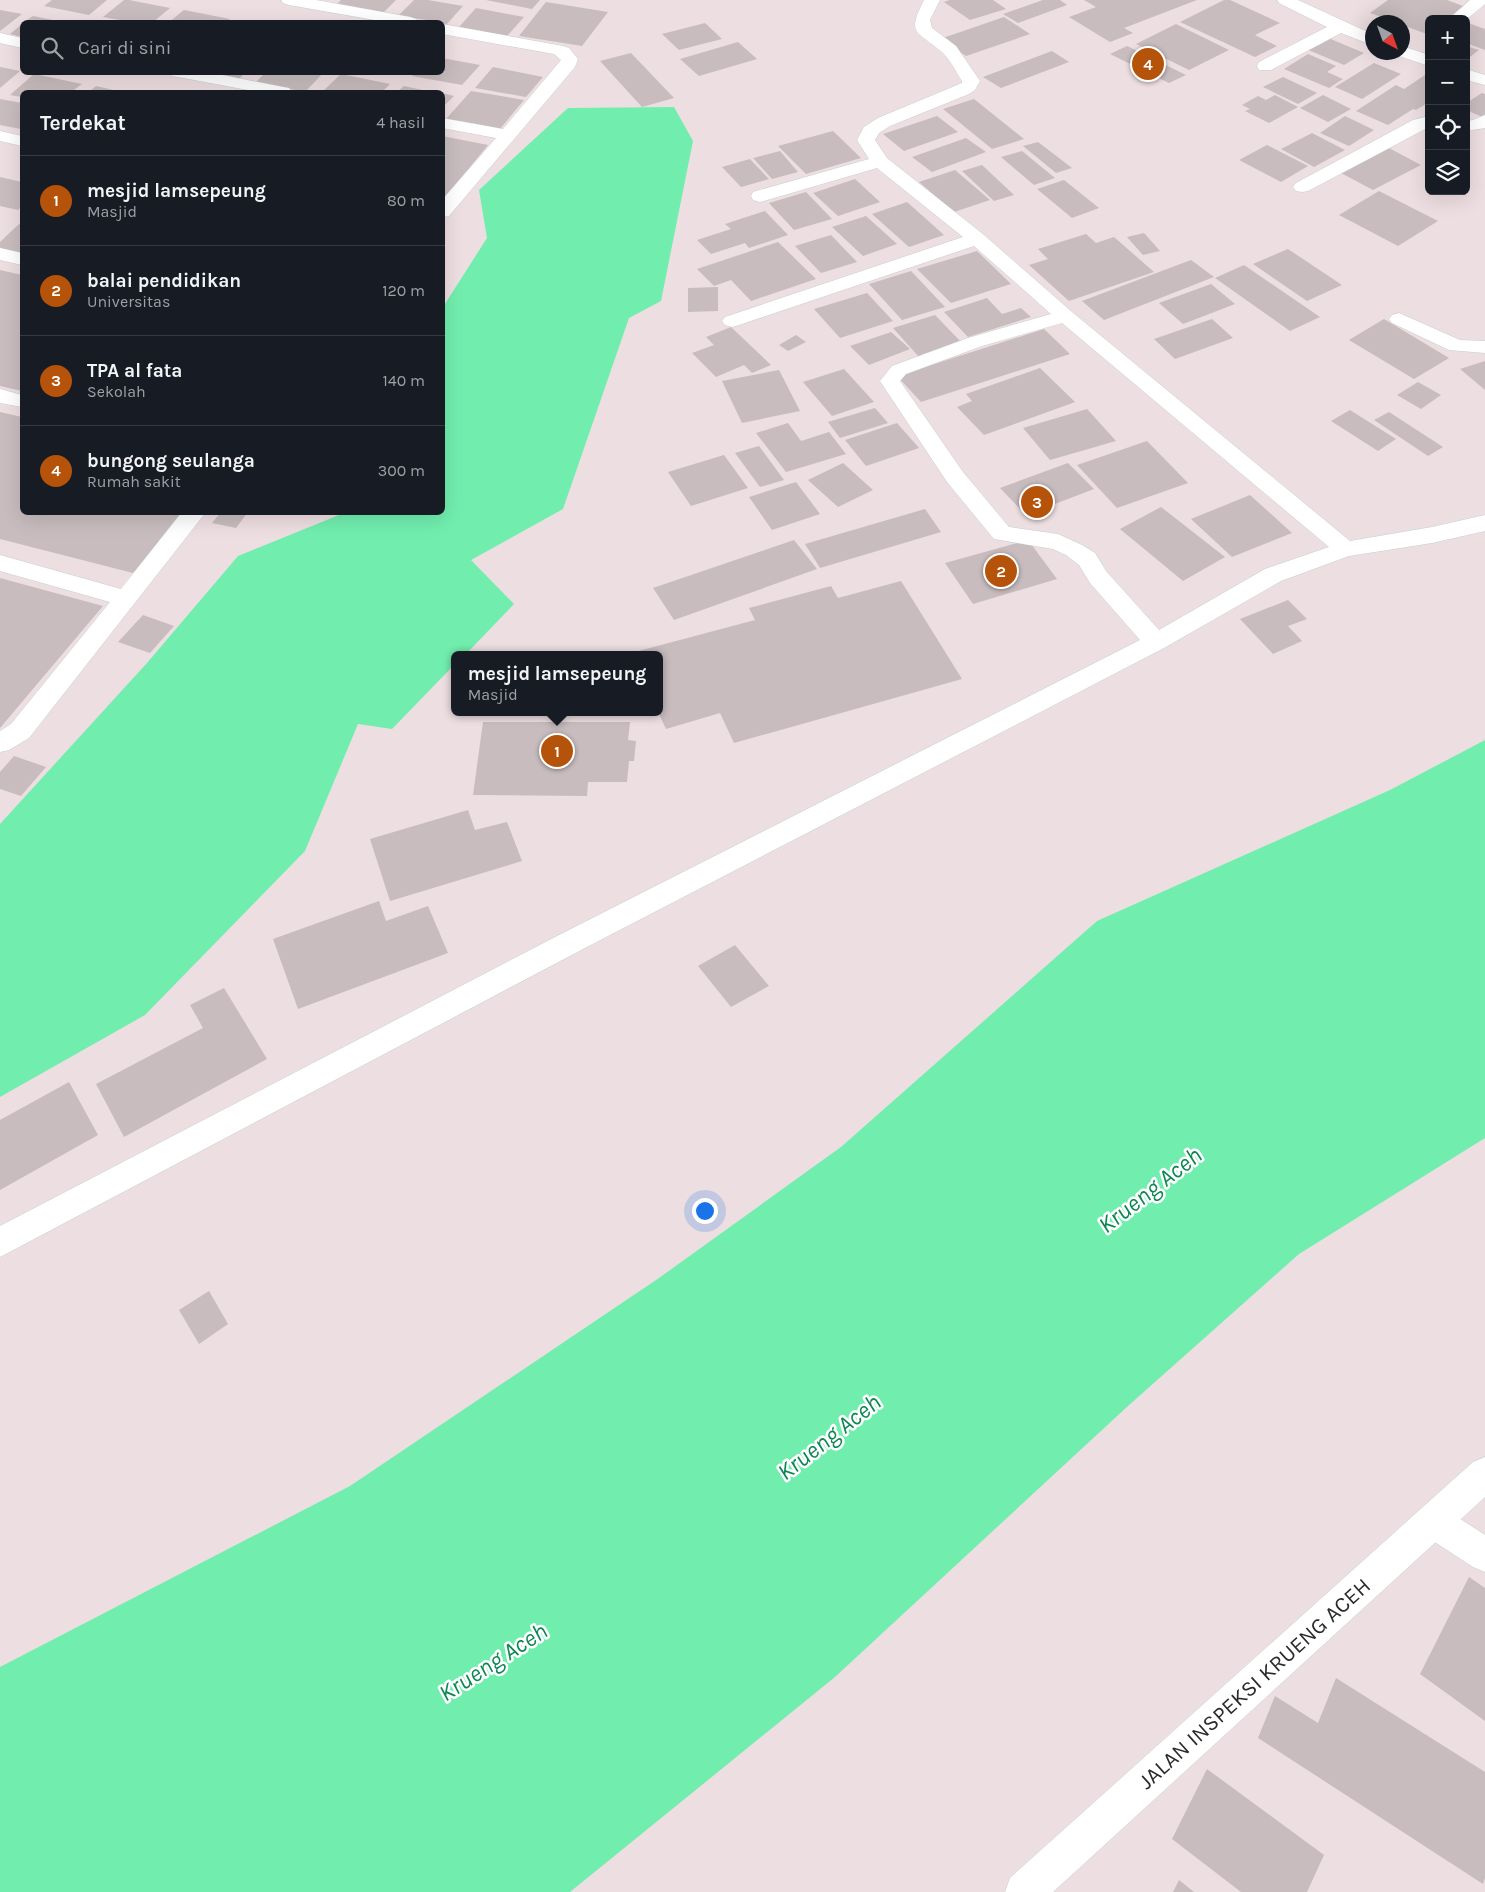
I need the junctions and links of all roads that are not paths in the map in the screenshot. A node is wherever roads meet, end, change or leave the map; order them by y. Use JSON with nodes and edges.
{"nodes":[{"id":1,"x":290,"y":0,"type":"edge"},
{"id":2,"x":932,"y":0,"type":"edge"},
{"id":3,"x":1285,"y":0,"type":"edge"},
{"id":4,"x":1480,"y":0,"type":"edge"},
{"id":5,"x":1462,"y":15,"type":"edge"},
{"id":6,"x":399,"y":20,"type":"edge"},
{"id":7,"x":1340,"y":27,"type":"junction"},
{"id":8,"x":445,"y":29,"type":"edge"},
{"id":9,"x":1365,"y":37,"type":"edge"},
{"id":10,"x":0,"y":38,"type":"edge"},
{"id":11,"x":20,"y":43,"type":"edge"},
{"id":12,"x":1425,"y":46,"type":"edge"},
{"id":13,"x":1415,"y":56,"type":"edge"},
{"id":14,"x":1265,"y":66,"type":"dead end"},
{"id":15,"x":194,"y":75,"type":"edge"},
{"id":16,"x":1470,"y":75,"type":"edge"},
{"id":17,"x":1485,"y":80,"type":"edge"},
{"id":18,"x":272,"y":90,"type":"edge"},
{"id":19,"x":1485,"y":120,"type":"edge"},
{"id":20,"x":1425,"y":122,"type":"edge"},
{"id":21,"x":445,"y":124,"type":"edge"},
{"id":22,"x":1470,"y":126,"type":"edge"},
{"id":23,"x":508,"y":135,"type":"junction"},
{"id":24,"x":0,"y":136,"type":"edge"},
{"id":25,"x":20,"y":141,"type":"edge"},
{"id":26,"x":880,"y":162,"type":"junction"},
{"id":27,"x":1302,"y":187,"type":"dead end"},
{"id":28,"x":760,"y":196,"type":"dead end"},
{"id":29,"x":445,"y":208,"type":"edge"},
{"id":30,"x":977,"y":239,"type":"junction"},
{"id":31,"x":0,"y":254,"type":"edge"},
{"id":32,"x":20,"y":259,"type":"edge"},
{"id":33,"x":1065,"y":316,"type":"junction"},
{"id":34,"x":1399,"y":320,"type":"dead end"},
{"id":35,"x":732,"y":321,"type":"dead end"},
{"id":36,"x":1485,"y":347,"type":"edge"},
{"id":37,"x":0,"y":396,"type":"edge"},
{"id":38,"x":20,"y":401,"type":"edge"},
{"id":39,"x":193,"y":515,"type":"edge"},
{"id":40,"x":1485,"y":523,"type":"edge"},
{"id":41,"x":1346,"y":549,"type":"junction"},
{"id":42,"x":0,"y":563,"type":"edge"},
{"id":43,"x":125,"y":598,"type":"junction"},
{"id":44,"x":1156,"y":642,"type":"junction"},
{"id":45,"x":0,"y":743,"type":"edge"},
{"id":46,"x":0,"y":1242,"type":"edge"},
{"id":47,"x":1485,"y":1474,"type":"edge"},
{"id":48,"x":1433,"y":1521,"type":"junction"},
{"id":49,"x":1485,"y":1555,"type":"edge"},
{"id":50,"x":1024,"y":1892,"type":"edge"}],
"edges":[{"from":1,"to":6,"type":"street"},
{"from":2,"to":26,"type":"street"},
{"from":3,"to":7,"type":"street"},
{"from":4,"to":5,"type":"street"},
{"from":7,"to":9,"type":"street"},
{"from":7,"to":14,"type":"street"},
{"from":8,"to":23,"type":"street"},
{"from":10,"to":11,"type":"street"},
{"from":12,"to":13,"type":"street"},
{"from":15,"to":18,"type":"street"},
{"from":16,"to":17,"type":"street"},
{"from":19,"to":22,"type":"street"},
{"from":20,"to":27,"type":"street"},
{"from":21,"to":23,"type":"street"},
{"from":23,"to":29,"type":"street"},
{"from":24,"to":25,"type":"street"},
{"from":26,"to":28,"type":"street"},
{"from":26,"to":30,"type":"street"},
{"from":30,"to":33,"type":"street"},
{"from":30,"to":35,"type":"street"},
{"from":31,"to":32,"type":"street"},
{"from":33,"to":41,"type":"street"},
{"from":33,"to":44,"type":"street"},
{"from":34,"to":36,"type":"street"},
{"from":37,"to":38,"type":"street"},
{"from":39,"to":43,"type":"street"},
{"from":40,"to":41,"type":"street"},
{"from":41,"to":44,"type":"street"},
{"from":42,"to":43,"type":"street"},
{"from":43,"to":45,"type":"street"},
{"from":44,"to":46,"type":"street"},
{"from":47,"to":48,"type":"street","name":"JALAN INSPEKSI KRUENG ACEH"},
{"from":48,"to":49,"type":"street"},
{"from":48,"to":50,"type":"street","name":"JALAN INSPEKSI KRUENG ACEH"}]}
